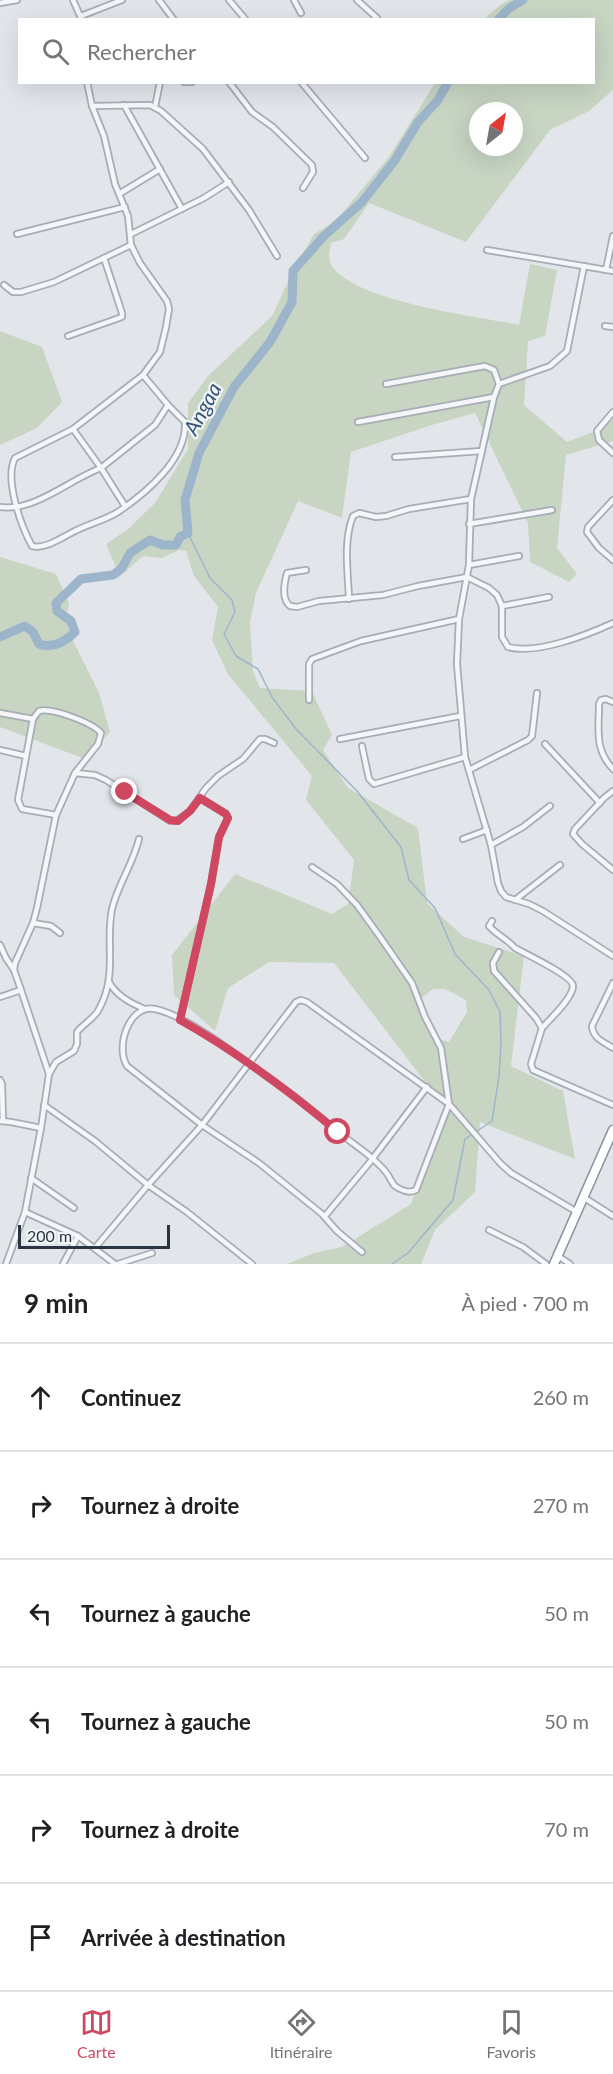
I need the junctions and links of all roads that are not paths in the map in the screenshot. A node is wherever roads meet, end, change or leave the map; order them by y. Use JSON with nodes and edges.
{"nodes":[{"id":1,"x":17,"y":0,"type":"edge"},
{"id":2,"x":73,"y":0,"type":"edge"},
{"id":3,"x":122,"y":0,"type":"edge"},
{"id":4,"x":159,"y":0,"type":"edge"},
{"id":5,"x":229,"y":0,"type":"edge"},
{"id":6,"x":294,"y":0,"type":"edge"},
{"id":7,"x":357,"y":0,"type":"edge"},
{"id":8,"x":0,"y":3,"type":"edge"},
{"id":9,"x":301,"y":13,"type":"dead end"},
{"id":10,"x":81,"y":18,"type":"edge"},
{"id":11,"x":172,"y":18,"type":"edge"},
{"id":12,"x":244,"y":18,"type":"edge"},
{"id":13,"x":377,"y":18,"type":"dead end"},
{"id":14,"x":87,"y":84,"type":"edge"},
{"id":15,"x":160,"y":84,"type":"edge"},
{"id":16,"x":230,"y":84,"type":"edge"},
{"id":17,"x":303,"y":84,"type":"edge"},
{"id":18,"x":124,"y":105,"type":"junction"},
{"id":19,"x":92,"y":106,"type":"junction"},
{"id":20,"x":155,"y":107,"type":"junction"},
{"id":21,"x":364,"y":158,"type":"dead end"},
{"id":22,"x":160,"y":169,"type":"junction"},
{"id":23,"x":229,"y":182,"type":"junction"},
{"id":24,"x":303,"y":188,"type":"dead end"},
{"id":25,"x":119,"y":194,"type":"junction"},
{"id":26,"x":124,"y":207,"type":"junction"},
{"id":27,"x":182,"y":209,"type":"junction"},
{"id":28,"x":17,"y":234,"type":"dead end"},
{"id":29,"x":131,"y":234,"type":"junction"},
{"id":30,"x":613,"y":236,"type":"edge"},
{"id":31,"x":131,"y":245,"type":"junction"},
{"id":32,"x":487,"y":250,"type":"dead end"},
{"id":33,"x":277,"y":256,"type":"dead end"},
{"id":34,"x":104,"y":258,"type":"junction"},
{"id":35,"x":584,"y":266,"type":"junction"},
{"id":36,"x":606,"y":270,"type":"junction"},
{"id":37,"x":613,"y":272,"type":"edge"},
{"id":38,"x":4,"y":285,"type":"dead end"},
{"id":39,"x":605,"y":326,"type":"dead end"},
{"id":40,"x":613,"y":327,"type":"edge"},
{"id":41,"x":68,"y":336,"type":"dead end"},
{"id":42,"x":143,"y":375,"type":"junction"},
{"id":43,"x":386,"y":384,"type":"dead end"},
{"id":44,"x":499,"y":384,"type":"junction"},
{"id":45,"x":494,"y":397,"type":"junction"},
{"id":46,"x":168,"y":405,"type":"junction"},
{"id":47,"x":613,"y":412,"type":"edge"},
{"id":48,"x":358,"y":422,"type":"dead end"},
{"id":49,"x":73,"y":429,"type":"junction"},
{"id":50,"x":482,"y":451,"type":"junction"},
{"id":51,"x":613,"y":453,"type":"edge"},
{"id":52,"x":395,"y":457,"type":"dead end"},
{"id":53,"x":101,"y":468,"type":"junction"},
{"id":54,"x":471,"y":500,"type":"junction"},
{"id":55,"x":613,"y":500,"type":"edge"},
{"id":56,"x":125,"y":506,"type":"junction"},
{"id":57,"x":0,"y":507,"type":"edge"},
{"id":58,"x":17,"y":508,"type":"junction"},
{"id":59,"x":552,"y":510,"type":"dead end"},
{"id":60,"x":469,"y":524,"type":"junction"},
{"id":61,"x":519,"y":556,"type":"dead end"},
{"id":62,"x":613,"y":560,"type":"edge"},
{"id":63,"x":469,"y":565,"type":"junction"},
{"id":64,"x":306,"y":570,"type":"dead end"},
{"id":65,"x":466,"y":577,"type":"junction"},
{"id":66,"x":549,"y":597,"type":"dead end"},
{"id":67,"x":349,"y":598,"type":"junction"},
{"id":68,"x":502,"y":606,"type":"junction"},
{"id":69,"x":459,"y":619,"type":"junction"},
{"id":70,"x":613,"y":622,"type":"edge"},
{"id":71,"x":537,"y":693,"type":"dead end"},
{"id":72,"x":309,"y":700,"type":"dead end"},
{"id":73,"x":613,"y":702,"type":"edge"},
{"id":74,"x":0,"y":712,"type":"edge"},
{"id":75,"x":460,"y":716,"type":"junction"},
{"id":76,"x":33,"y":719,"type":"junction"},
{"id":77,"x":340,"y":739,"type":"dead end"},
{"id":78,"x":273,"y":744,"type":"dead end"},
{"id":79,"x":545,"y":744,"type":"dead end"},
{"id":80,"x":362,"y":746,"type":"dead end"},
{"id":81,"x":0,"y":750,"type":"edge"},
{"id":82,"x":26,"y":756,"type":"junction"},
{"id":83,"x":465,"y":757,"type":"junction"},
{"id":84,"x":613,"y":769,"type":"edge"},
{"id":85,"x":469,"y":770,"type":"junction"},
{"id":86,"x":75,"y":773,"type":"junction"},
{"id":87,"x":613,"y":791,"type":"edge"},
{"id":88,"x":200,"y":798,"type":"junction"},
{"id":89,"x":600,"y":803,"type":"junction"},
{"id":90,"x":550,"y":806,"type":"dead end"},
{"id":91,"x":56,"y":815,"type":"junction"},
{"id":92,"x":487,"y":830,"type":"junction"},
{"id":93,"x":139,"y":839,"type":"dead end"},
{"id":94,"x":463,"y":839,"type":"dead end"},
{"id":95,"x":491,"y":845,"type":"junction"},
{"id":96,"x":560,"y":865,"type":"dead end"},
{"id":97,"x":312,"y":867,"type":"dead end"},
{"id":98,"x":613,"y":870,"type":"edge"},
{"id":99,"x":514,"y":900,"type":"junction"},
{"id":100,"x":492,"y":921,"type":"dead end"},
{"id":101,"x":33,"y":922,"type":"junction"},
{"id":102,"x":60,"y":933,"type":"dead end"},
{"id":103,"x":0,"y":945,"type":"edge"},
{"id":104,"x":499,"y":952,"type":"dead end"},
{"id":105,"x":613,"y":956,"type":"edge"},
{"id":106,"x":14,"y":970,"type":"junction"},
{"id":107,"x":110,"y":982,"type":"junction"},
{"id":108,"x":613,"y":983,"type":"edge"},
{"id":109,"x":21,"y":990,"type":"junction"},
{"id":110,"x":0,"y":997,"type":"edge"},
{"id":111,"x":146,"y":1009,"type":"junction"},
{"id":112,"x":180,"y":1020,"type":"junction"},
{"id":113,"x":542,"y":1028,"type":"junction"},
{"id":114,"x":613,"y":1048,"type":"edge"},
{"id":115,"x":249,"y":1064,"type":"junction"},
{"id":116,"x":49,"y":1074,"type":"junction"},
{"id":117,"x":0,"y":1080,"type":"edge"},
{"id":118,"x":427,"y":1088,"type":"junction"},
{"id":119,"x":449,"y":1104,"type":"junction"},
{"id":120,"x":613,"y":1104,"type":"edge"},
{"id":121,"x":44,"y":1105,"type":"junction"},
{"id":122,"x":2,"y":1121,"type":"edge"},
{"id":123,"x":202,"y":1125,"type":"junction"},
{"id":124,"x":41,"y":1128,"type":"junction"},
{"id":125,"x":613,"y":1130,"type":"edge"},
{"id":126,"x":372,"y":1158,"type":"junction"},
{"id":127,"x":31,"y":1178,"type":"junction"},
{"id":128,"x":148,"y":1185,"type":"junction"},
{"id":129,"x":583,"y":1197,"type":"junction"},
{"id":130,"x":74,"y":1208,"type":"dead end"},
{"id":131,"x":24,"y":1212,"type":"junction"},
{"id":132,"x":577,"y":1212,"type":"junction"},
{"id":133,"x":324,"y":1216,"type":"junction"},
{"id":134,"x":613,"y":1216,"type":"edge"},
{"id":135,"x":489,"y":1230,"type":"dead end"},
{"id":136,"x":78,"y":1236,"type":"junction"},
{"id":137,"x":95,"y":1248,"type":"junction"},
{"id":138,"x":362,"y":1252,"type":"dead end"},
{"id":139,"x":152,"y":1253,"type":"dead end"},
{"id":140,"x":556,"y":1260,"type":"edge"},
{"id":141,"x":6,"y":1264,"type":"edge"},
{"id":142,"x":63,"y":1264,"type":"edge"},
{"id":143,"x":117,"y":1264,"type":"edge"},
{"id":144,"x":252,"y":1264,"type":"edge"},
{"id":145,"x":546,"y":1264,"type":"edge"},
{"id":146,"x":570,"y":1264,"type":"edge"}],
"edges":[{"from":1,"to":8,"type":"street"},
{"from":2,"to":10,"type":"street"},
{"from":3,"to":10,"type":"street"},
{"from":4,"to":11,"type":"street"},
{"from":5,"to":12,"type":"street"},
{"from":6,"to":9,"type":"street"},
{"from":7,"to":13,"type":"street"},
{"from":14,"to":19,"type":"street"},
{"from":15,"to":20,"type":"street"},
{"from":16,"to":24,"type":"street"},
{"from":17,"to":21,"type":"street"},
{"from":18,"to":19,"type":"street"},
{"from":18,"to":20,"type":"street"},
{"from":18,"to":22,"type":"street"},
{"from":19,"to":25,"type":"street"},
{"from":20,"to":23,"type":"street"},
{"from":22,"to":25,"type":"street"},
{"from":22,"to":27,"type":"street"},
{"from":23,"to":27,"type":"street"},
{"from":23,"to":33,"type":"street"},
{"from":25,"to":26,"type":"street"},
{"from":26,"to":28,"type":"street"},
{"from":26,"to":29,"type":"street"},
{"from":27,"to":29,"type":"street"},
{"from":29,"to":31,"type":"street"},
{"from":30,"to":36,"type":"street"},
{"from":31,"to":34,"type":"street"},
{"from":31,"to":42,"type":"street"},
{"from":32,"to":35,"type":"street"},
{"from":34,"to":38,"type":"street"},
{"from":34,"to":41,"type":"street"},
{"from":35,"to":36,"type":"street"},
{"from":35,"to":44,"type":"street"},
{"from":36,"to":37,"type":"street"},
{"from":39,"to":40,"type":"street"},
{"from":42,"to":46,"type":"street"},
{"from":42,"to":49,"type":"street"},
{"from":43,"to":44,"type":"street"},
{"from":44,"to":45,"type":"street"},
{"from":45,"to":48,"type":"street"},
{"from":45,"to":50,"type":"street"},
{"from":46,"to":53,"type":"street"},
{"from":46,"to":56,"type":"street"},
{"from":47,"to":51,"type":"street"},
{"from":49,"to":53,"type":"street"},
{"from":49,"to":58,"type":"street"},
{"from":50,"to":52,"type":"street"},
{"from":50,"to":54,"type":"street"},
{"from":53,"to":56,"type":"street"},
{"from":53,"to":58,"type":"street"},
{"from":54,"to":60,"type":"street"},
{"from":54,"to":67,"type":"street"},
{"from":55,"to":62,"type":"street"},
{"from":56,"to":58,"type":"street"},
{"from":57,"to":58,"type":"street"},
{"from":59,"to":60,"type":"street"},
{"from":60,"to":63,"type":"street"},
{"from":61,"to":63,"type":"street"},
{"from":63,"to":65,"type":"street"},
{"from":64,"to":67,"type":"street"},
{"from":65,"to":67,"type":"street"},
{"from":65,"to":68,"type":"street"},
{"from":65,"to":69,"type":"street"},
{"from":66,"to":68,"type":"street"},
{"from":68,"to":70,"type":"street"},
{"from":69,"to":72,"type":"street"},
{"from":69,"to":75,"type":"street"},
{"from":71,"to":85,"type":"street"},
{"from":73,"to":84,"type":"street"},
{"from":74,"to":76,"type":"street"},
{"from":75,"to":77,"type":"street"},
{"from":75,"to":83,"type":"street"},
{"from":76,"to":82,"type":"street"},
{"from":76,"to":86,"type":"street"},
{"from":78,"to":88,"type":"street"},
{"from":79,"to":89,"type":"street"},
{"from":80,"to":83,"type":"street"},
{"from":81,"to":82,"type":"street"},
{"from":82,"to":91,"type":"street"},
{"from":83,"to":85,"type":"street"},
{"from":85,"to":92,"type":"street"},
{"from":86,"to":88,"type":"street"},
{"from":86,"to":91,"type":"street"},
{"from":87,"to":89,"type":"street"},
{"from":88,"to":112,"type":"street"},
{"from":89,"to":98,"type":"street"},
{"from":90,"to":95,"type":"street"},
{"from":91,"to":101,"type":"street"},
{"from":92,"to":94,"type":"street"},
{"from":92,"to":95,"type":"street"},
{"from":93,"to":107,"type":"street"},
{"from":95,"to":99,"type":"street"},
{"from":96,"to":99,"type":"street"},
{"from":97,"to":119,"type":"street"},
{"from":99,"to":105,"type":"street"},
{"from":100,"to":113,"type":"street"},
{"from":101,"to":102,"type":"street"},
{"from":101,"to":106,"type":"street"},
{"from":103,"to":106,"type":"street"},
{"from":104,"to":113,"type":"street"},
{"from":106,"to":109,"type":"street"},
{"from":107,"to":111,"type":"street"},
{"from":107,"to":116,"type":"street"},
{"from":108,"to":114,"type":"street"},
{"from":109,"to":110,"type":"street"},
{"from":109,"to":116,"type":"street"},
{"from":111,"to":112,"type":"street"},
{"from":111,"to":123,"type":"street"},
{"from":112,"to":115,"type":"street"},
{"from":113,"to":120,"type":"street"},
{"from":115,"to":118,"type":"street"},
{"from":115,"to":123,"type":"street"},
{"from":115,"to":126,"type":"street"},
{"from":116,"to":121,"type":"street"},
{"from":117,"to":122,"type":"street"},
{"from":118,"to":119,"type":"street"},
{"from":118,"to":126,"type":"street"},
{"from":119,"to":126,"type":"street"},
{"from":119,"to":132,"type":"street"},
{"from":121,"to":124,"type":"street"},
{"from":121,"to":128,"type":"street"},
{"from":122,"to":124,"type":"street"},
{"from":123,"to":128,"type":"street"},
{"from":123,"to":133,"type":"street"},
{"from":124,"to":127,"type":"street"},
{"from":125,"to":129,"type":"highway"},
{"from":126,"to":133,"type":"street"},
{"from":127,"to":130,"type":"street"},
{"from":127,"to":131,"type":"street"},
{"from":128,"to":137,"type":"street"},
{"from":128,"to":144,"type":"street"},
{"from":129,"to":132,"type":"highway"},
{"from":129,"to":134,"type":"street"},
{"from":131,"to":136,"type":"street"},
{"from":131,"to":141,"type":"street"},
{"from":132,"to":140,"type":"highway"},
{"from":133,"to":138,"type":"street"},
{"from":135,"to":145,"type":"street"},
{"from":136,"to":137,"type":"street"},
{"from":136,"to":142,"type":"street"},
{"from":137,"to":143,"type":"street"},
{"from":139,"to":143,"type":"street"},
{"from":140,"to":146,"type":"street"}]}
